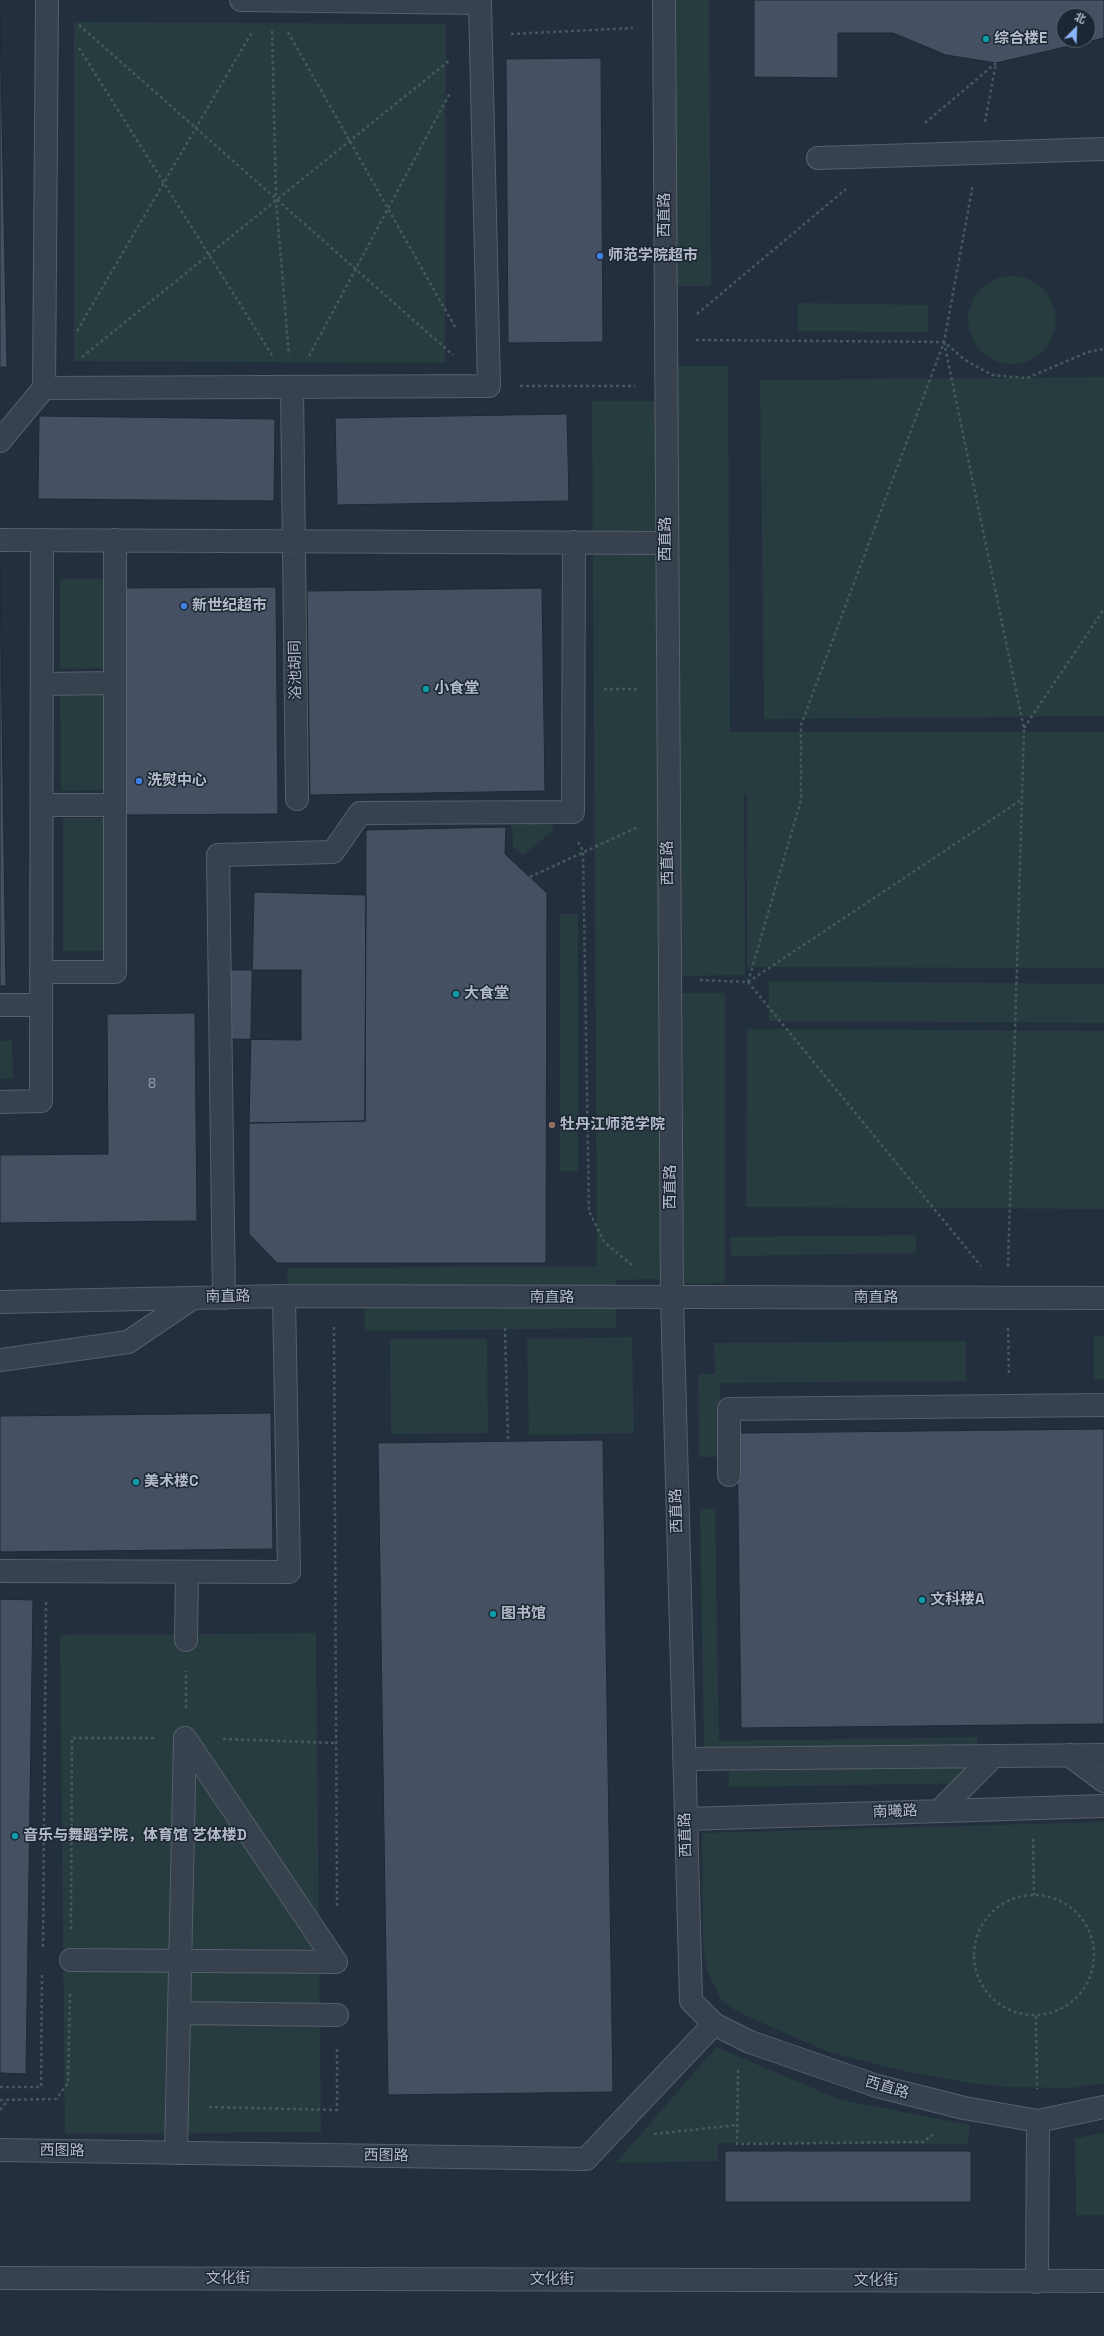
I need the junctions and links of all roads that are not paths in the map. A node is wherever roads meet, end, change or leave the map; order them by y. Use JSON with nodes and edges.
{"nodes":[{"id":1,"x":47,"y":0,"type":"edge"},
{"id":2,"x":241,"y":0,"type":"edge"},
{"id":3,"x":271,"y":0,"type":"edge"},
{"id":4,"x":664,"y":0,"type":"edge"},
{"id":5,"x":1104,"y":149,"type":"edge"},
{"id":6,"x":818,"y":158,"type":"dead end"},
{"id":7,"x":44,"y":388,"type":"junction"},
{"id":8,"x":292,"y":388,"type":"junction"},
{"id":9,"x":0,"y":441,"type":"edge"},
{"id":10,"x":0,"y":540,"type":"edge"},
{"id":11,"x":42,"y":540,"type":"junction"},
{"id":12,"x":116,"y":540,"type":"junction"},
{"id":13,"x":295,"y":541,"type":"junction"},
{"id":14,"x":574,"y":542,"type":"junction"},
{"id":15,"x":666,"y":543,"type":"junction"},
{"id":16,"x":115,"y":683,"type":"junction"},
{"id":17,"x":42,"y":684,"type":"junction"},
{"id":18,"x":297,"y":799,"type":"dead end"},
{"id":19,"x":42,"y":805,"type":"junction"},
{"id":20,"x":115,"y":805,"type":"junction"},
{"id":21,"x":41,"y":972,"type":"junction"},
{"id":22,"x":0,"y":1005,"type":"edge"},
{"id":23,"x":41,"y":1005,"type":"junction"},
{"id":24,"x":0,"y":1102,"type":"edge"},
{"id":25,"x":284,"y":1296,"type":"junction"},
{"id":26,"x":193,"y":1298,"type":"junction"},
{"id":27,"x":224,"y":1298,"type":"junction"},
{"id":28,"x":672,"y":1298,"type":"junction"},
{"id":29,"x":1104,"y":1298,"type":"edge"},
{"id":30,"x":0,"y":1302,"type":"edge"},
{"id":31,"x":0,"y":1360,"type":"edge"},
{"id":32,"x":1104,"y":1405,"type":"edge"},
{"id":33,"x":729,"y":1475,"type":"dead end"},
{"id":34,"x":0,"y":1571,"type":"edge"},
{"id":35,"x":187,"y":1572,"type":"junction"},
{"id":36,"x":186,"y":1640,"type":"road end"},
{"id":37,"x":1069,"y":1755,"type":"junction"},
{"id":38,"x":1104,"y":1755,"type":"edge"},
{"id":39,"x":994,"y":1756,"type":"junction"},
{"id":40,"x":684,"y":1759,"type":"junction"},
{"id":41,"x":1104,"y":1781,"type":"edge"},
{"id":42,"x":1104,"y":1806,"type":"edge"},
{"id":43,"x":939,"y":1811,"type":"junction"},
{"id":44,"x":686,"y":1819,"type":"junction"},
{"id":45,"x":71,"y":1960,"type":"road end"},
{"id":46,"x":180,"y":1961,"type":"junction"},
{"id":47,"x":179,"y":2013,"type":"junction"},
{"id":48,"x":337,"y":2015,"type":"road end"},
{"id":49,"x":714,"y":2024,"type":"junction"},
{"id":50,"x":1104,"y":2107,"type":"edge"},
{"id":51,"x":1038,"y":2121,"type":"junction"},
{"id":52,"x":0,"y":2150,"type":"edge"},
{"id":53,"x":176,"y":2153,"type":"junction"},
{"id":54,"x":0,"y":2278,"type":"edge"},
{"id":55,"x":1104,"y":2281,"type":"edge"},
{"id":56,"x":1037,"y":2282,"type":"junction"}],
"edges":[{"from":1,"to":7,"type":"street"},
{"from":2,"to":3,"type":"street"},
{"from":3,"to":8,"type":"street"},
{"from":4,"to":15,"type":"street","name":"西直路"},
{"from":5,"to":6,"type":"street"},
{"from":7,"to":8,"type":"street"},
{"from":7,"to":9,"type":"street"},
{"from":8,"to":13,"type":"street","name":"浴池胡同"},
{"from":10,"to":11,"type":"street"},
{"from":11,"to":12,"type":"street"},
{"from":11,"to":17,"type":"street"},
{"from":12,"to":13,"type":"street"},
{"from":12,"to":16,"type":"street"},
{"from":13,"to":14,"type":"street"},
{"from":13,"to":18,"type":"street","name":"浴池胡同"},
{"from":14,"to":15,"type":"street"},
{"from":14,"to":27,"type":"street"},
{"from":15,"to":28,"type":"street","name":"西直路"},
{"from":16,"to":17,"type":"street"},
{"from":16,"to":20,"type":"street"},
{"from":17,"to":19,"type":"street"},
{"from":19,"to":20,"type":"street"},
{"from":19,"to":21,"type":"street"},
{"from":20,"to":21,"type":"street"},
{"from":21,"to":23,"type":"street"},
{"from":22,"to":23,"type":"street"},
{"from":23,"to":24,"type":"street"},
{"from":25,"to":27,"type":"street","name":"南直路"},
{"from":25,"to":28,"type":"street","name":"南直路"},
{"from":25,"to":35,"type":"street"},
{"from":26,"to":27,"type":"street","name":"南直路"},
{"from":26,"to":30,"type":"street","name":"南直路"},
{"from":26,"to":31,"type":"street"},
{"from":28,"to":29,"type":"street","name":"南直路"},
{"from":28,"to":40,"type":"street","name":"西直路"},
{"from":32,"to":33,"type":"street"},
{"from":34,"to":35,"type":"street"},
{"from":35,"to":36,"type":"street"},
{"from":37,"to":38,"type":"street"},
{"from":37,"to":39,"type":"street"},
{"from":37,"to":41,"type":"street"},
{"from":39,"to":40,"type":"street"},
{"from":39,"to":43,"type":"street"},
{"from":40,"to":44,"type":"street","name":"西直路"},
{"from":42,"to":43,"type":"street","name":"南曦路"},
{"from":43,"to":44,"type":"street","name":"南曦路"},
{"from":44,"to":49,"type":"street","name":"西直路"},
{"from":45,"to":46,"type":"street"},
{"from":46,"to":46,"type":"street"},
{"from":46,"to":47,"type":"street"},
{"from":47,"to":48,"type":"street"},
{"from":47,"to":53,"type":"street"},
{"from":49,"to":51,"type":"street","name":"西直路"},
{"from":49,"to":53,"type":"street","name":"西图路"},
{"from":50,"to":51,"type":"street"},
{"from":51,"to":56,"type":"street"},
{"from":52,"to":53,"type":"street","name":"西图路"},
{"from":54,"to":56,"type":"street","name":"文化街"},
{"from":55,"to":56,"type":"street","name":"文化街"}]}
